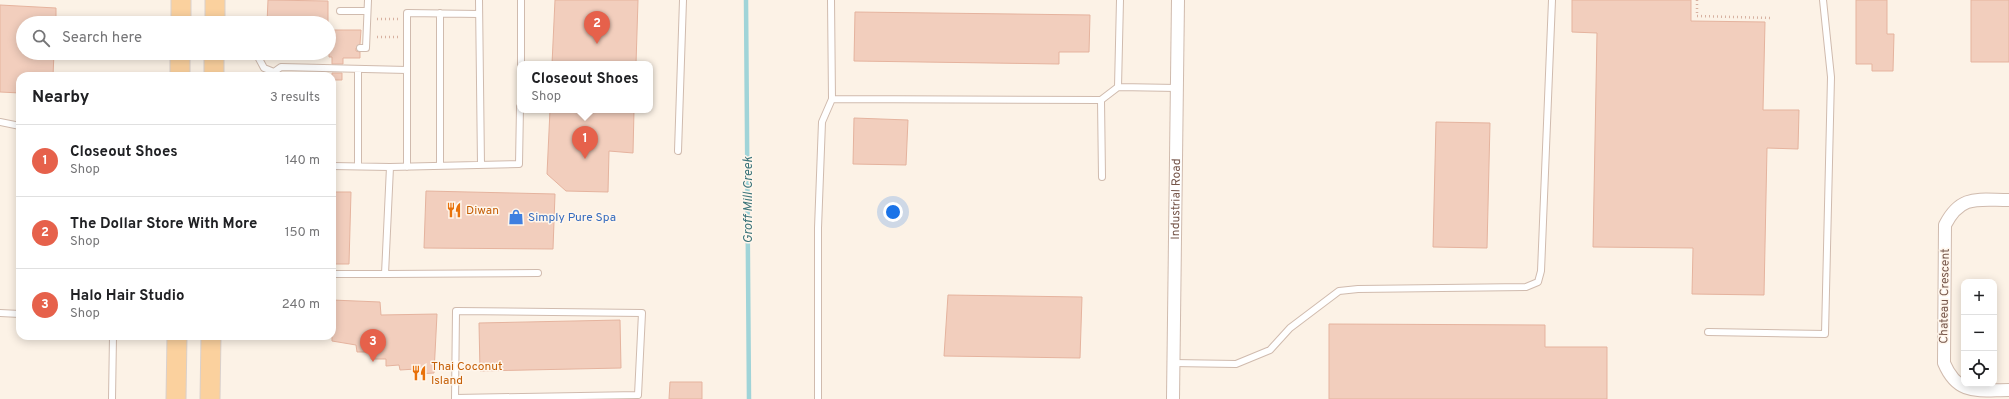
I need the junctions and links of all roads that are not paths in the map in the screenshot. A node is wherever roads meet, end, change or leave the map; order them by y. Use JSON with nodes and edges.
{"nodes":[{"id":1,"x":181,"y":0,"type":"edge"},
{"id":2,"x":214,"y":0,"type":"edge"},
{"id":3,"x":368,"y":0,"type":"edge"},
{"id":4,"x":479,"y":0,"type":"edge"},
{"id":5,"x":521,"y":0,"type":"edge"},
{"id":6,"x":683,"y":0,"type":"edge"},
{"id":7,"x":831,"y":0,"type":"edge"},
{"id":8,"x":1120,"y":0,"type":"edge"},
{"id":9,"x":1178,"y":0,"type":"edge"},
{"id":10,"x":1552,"y":0,"type":"edge"},
{"id":11,"x":1823,"y":0,"type":"edge"},
{"id":12,"x":340,"y":11,"type":"dead end"},
{"id":13,"x":367,"y":11,"type":"junction"},
{"id":14,"x":440,"y":14,"type":"junction"},
{"id":15,"x":479,"y":14,"type":"junction"},
{"id":16,"x":181,"y":16,"type":"edge"},
{"id":17,"x":214,"y":16,"type":"edge"},
{"id":18,"x":360,"y":48,"type":"dead end"},
{"id":19,"x":180,"y":60,"type":"edge"},
{"id":20,"x":214,"y":60,"type":"edge"},
{"id":21,"x":261,"y":60,"type":"edge"},
{"id":22,"x":521,"y":61,"type":"edge"},
{"id":23,"x":358,"y":69,"type":"junction"},
{"id":24,"x":407,"y":70,"type":"junction"},
{"id":25,"x":180,"y":72,"type":"edge"},
{"id":26,"x":214,"y":72,"type":"edge"},
{"id":27,"x":271,"y":72,"type":"edge"},
{"id":28,"x":276,"y":72,"type":"edge"},
{"id":29,"x":1118,"y":87,"type":"junction"},
{"id":30,"x":1177,"y":88,"type":"junction"},
{"id":31,"x":832,"y":99,"type":"junction"},
{"id":32,"x":1101,"y":100,"type":"junction"},
{"id":33,"x":520,"y":113,"type":"edge"},
{"id":34,"x":0,"y":122,"type":"edge"},
{"id":35,"x":16,"y":125,"type":"edge"},
{"id":36,"x":678,"y":151,"type":"dead end"},
{"id":37,"x":481,"y":165,"type":"junction"},
{"id":38,"x":336,"y":166,"type":"edge"},
{"id":39,"x":358,"y":166,"type":"junction"},
{"id":40,"x":407,"y":166,"type":"junction"},
{"id":41,"x":440,"y":166,"type":"junction"},
{"id":42,"x":390,"y":167,"type":"junction"},
{"id":43,"x":1102,"y":177,"type":"dead end"},
{"id":44,"x":2009,"y":200,"type":"edge"},
{"id":45,"x":538,"y":273,"type":"dead end"},
{"id":46,"x":336,"y":274,"type":"edge"},
{"id":47,"x":385,"y":274,"type":"junction"},
{"id":48,"x":0,"y":313,"type":"edge"},
{"id":49,"x":16,"y":313,"type":"edge"},
{"id":50,"x":1708,"y":332,"type":"dead end"},
{"id":51,"x":113,"y":340,"type":"edge"},
{"id":52,"x":177,"y":340,"type":"edge"},
{"id":53,"x":211,"y":340,"type":"edge"},
{"id":54,"x":1173,"y":363,"type":"junction"},
{"id":55,"x":2009,"y":390,"type":"edge"},
{"id":56,"x":638,"y":397,"type":"edge"},
{"id":57,"x":112,"y":399,"type":"edge"},
{"id":58,"x":176,"y":399,"type":"edge"},
{"id":59,"x":210,"y":399,"type":"edge"},
{"id":60,"x":455,"y":399,"type":"edge"},
{"id":61,"x":818,"y":399,"type":"edge"},
{"id":62,"x":1173,"y":399,"type":"edge"}],
"edges":[{"from":1,"to":16,"type":"main road"},
{"from":2,"to":17,"type":"main road"},
{"from":3,"to":13,"type":"lane"},
{"from":4,"to":15,"type":"lane"},
{"from":5,"to":22,"type":"lane"},
{"from":6,"to":36,"type":"lane"},
{"from":7,"to":31,"type":"lane"},
{"from":8,"to":29,"type":"lane"},
{"from":9,"to":30,"type":"street","name":"Industrial Road"},
{"from":10,"to":54,"type":"lane"},
{"from":11,"to":50,"type":"lane"},
{"from":12,"to":13,"type":"lane"},
{"from":13,"to":18,"type":"lane"},
{"from":14,"to":15,"type":"lane"},
{"from":14,"to":24,"type":"lane"},
{"from":14,"to":41,"type":"lane"},
{"from":15,"to":37,"type":"lane"},
{"from":19,"to":25,"type":"main road"},
{"from":20,"to":26,"type":"main road"},
{"from":21,"to":27,"type":"lane"},
{"from":23,"to":24,"type":"lane"},
{"from":23,"to":28,"type":"lane"},
{"from":23,"to":39,"type":"lane"},
{"from":24,"to":40,"type":"lane"},
{"from":29,"to":30,"type":"lane"},
{"from":29,"to":32,"type":"lane"},
{"from":30,"to":54,"type":"street","name":"Industrial Road"},
{"from":31,"to":32,"type":"lane"},
{"from":31,"to":61,"type":"lane"},
{"from":32,"to":43,"type":"lane"},
{"from":33,"to":37,"type":"lane"},
{"from":34,"to":35,"type":"lane"},
{"from":37,"to":41,"type":"lane"},
{"from":38,"to":39,"type":"lane"},
{"from":39,"to":42,"type":"lane"},
{"from":40,"to":41,"type":"lane"},
{"from":40,"to":42,"type":"lane"},
{"from":42,"to":47,"type":"lane"},
{"from":44,"to":55,"type":"street","name":"Chateau Crescent"},
{"from":45,"to":47,"type":"lane"},
{"from":46,"to":47,"type":"lane"},
{"from":48,"to":49,"type":"lane"},
{"from":51,"to":57,"type":"lane"},
{"from":52,"to":58,"type":"main road"},
{"from":53,"to":59,"type":"main road"},
{"from":54,"to":62,"type":"street","name":"Industrial Road"},
{"from":56,"to":60,"type":"lane"},
{"from":56,"to":60,"type":"lane"}]}
